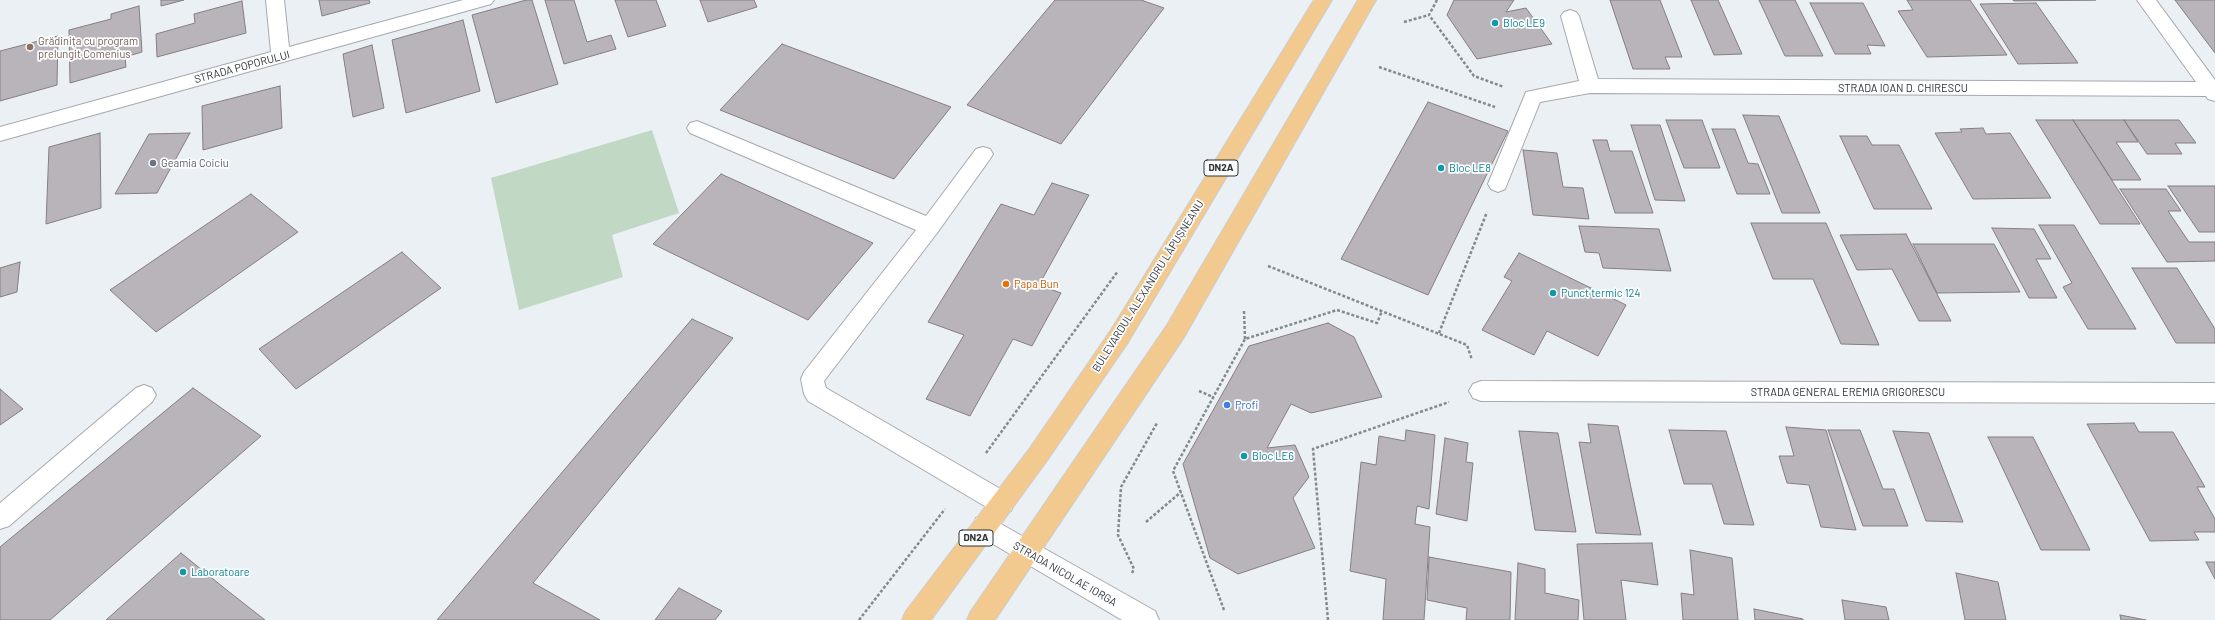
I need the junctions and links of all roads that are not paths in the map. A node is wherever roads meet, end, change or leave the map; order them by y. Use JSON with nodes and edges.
{"nodes":[{"id":1,"x":275,"y":0,"type":"edge"},
{"id":2,"x":485,"y":0,"type":"edge"},
{"id":3,"x":1323,"y":0,"type":"edge"},
{"id":4,"x":1367,"y":0,"type":"edge"},
{"id":5,"x":2146,"y":0,"type":"edge"},
{"id":6,"x":1570,"y":16,"type":"dead end"},
{"id":7,"x":281,"y":56,"type":"junction"},
{"id":8,"x":1590,"y":86,"type":"junction"},
{"id":9,"x":2214,"y":91,"type":"edge"},
{"id":10,"x":697,"y":128,"type":"dead end"},
{"id":11,"x":0,"y":134,"type":"edge"},
{"id":12,"x":983,"y":154,"type":"dead end"},
{"id":13,"x":1498,"y":184,"type":"road end"},
{"id":14,"x":930,"y":227,"type":"junction"},
{"id":15,"x":1481,"y":391,"type":"road end"},
{"id":16,"x":2215,"y":393,"type":"edge"},
{"id":17,"x":144,"y":395,"type":"dead end"},
{"id":18,"x":1002,"y":503,"type":"junction"},
{"id":19,"x":0,"y":518,"type":"edge"},
{"id":20,"x":985,"y":526,"type":"junction"},
{"id":21,"x":1026,"y":552,"type":"junction"},
{"id":22,"x":915,"y":620,"type":"edge"},
{"id":23,"x":980,"y":620,"type":"edge"},
{"id":24,"x":1146,"y":620,"type":"edge"}],
"edges":[{"from":1,"to":7,"type":"street"},
{"from":2,"to":7,"type":"street","name":"STRADA POPORULUI"},
{"from":3,"to":18,"type":"main road","name":"BULEVARDUL ALEXANDRU LĂPUȘNEANU","number":"DN2A"},
{"from":4,"to":21,"type":"main road"},
{"from":5,"to":9,"type":"street"},
{"from":6,"to":8,"type":"street"},
{"from":7,"to":11,"type":"street","name":"STRADA POPORULUI"},
{"from":8,"to":9,"type":"street","name":"STRADA IOAN D. CHIRESCU"},
{"from":8,"to":13,"type":"street","name":"STRADA IOAN D. CHIRESCU"},
{"from":10,"to":14,"type":"street"},
{"from":12,"to":14,"type":"street"},
{"from":14,"to":18,"type":"street"},
{"from":15,"to":16,"type":"street","name":"STRADA GENERAL EREMIA GRIGORESCU"},
{"from":17,"to":19,"type":"street"},
{"from":18,"to":20,"type":"main road","name":"BULEVARDUL ALEXANDRU LĂPUȘNEANU","number":"DN2A"},
{"from":20,"to":21,"type":"street","name":"STRADA NICOLAE IORGA"},
{"from":20,"to":22,"type":"main road","name":"BULEVARDUL ALEXANDRU LĂPUȘNEANU","number":"DN2A"},
{"from":21,"to":23,"type":"main road"},
{"from":21,"to":24,"type":"street","name":"STRADA NICOLAE IORGA"}]}
